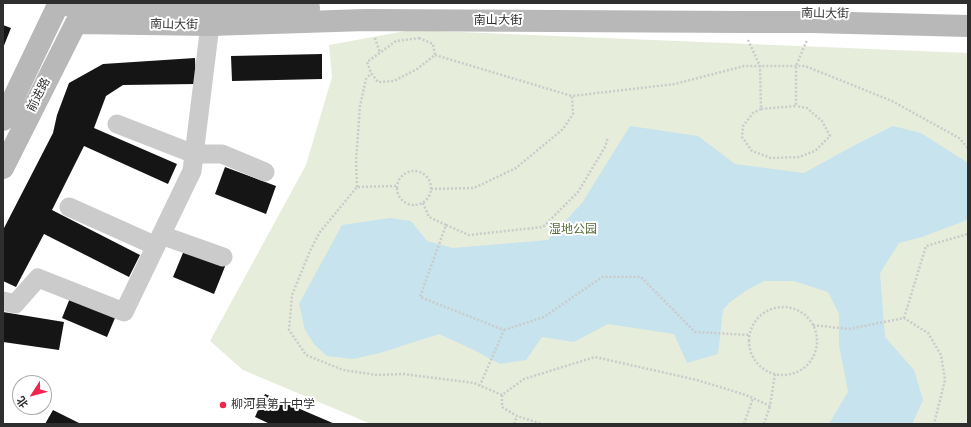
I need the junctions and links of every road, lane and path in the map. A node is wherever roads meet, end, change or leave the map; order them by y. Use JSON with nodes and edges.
{"nodes":[{"id":1,"x":58,"y":4,"type":"edge"},
{"id":2,"x":968,"y":15,"type":"edge"},
{"id":3,"x":76,"y":23,"type":"joint"},
{"id":4,"x":210,"y":25,"type":"junction"},
{"id":5,"x":968,"y":26,"type":"edge"},
{"id":6,"x":745,"y":35,"type":"dead end"},
{"id":7,"x":808,"y":39,"type":"dead end"},
{"id":8,"x":435,"y":55,"type":"junction"},
{"id":9,"x":760,"y":66,"type":"junction"},
{"id":10,"x":796,"y":66,"type":"junction"},
{"id":11,"x":371,"y":73,"type":"junction"},
{"id":12,"x":572,"y":96,"type":"junction"},
{"id":13,"x":796,"y":106,"type":"junction"},
{"id":14,"x":761,"y":109,"type":"junction"},
{"id":15,"x":3,"y":120,"type":"edge"},
{"id":16,"x":117,"y":124,"type":"dead end"},
{"id":17,"x":608,"y":136,"type":"dead end"},
{"id":18,"x":968,"y":148,"type":"edge"},
{"id":19,"x":194,"y":154,"type":"junction"},
{"id":20,"x":3,"y":168,"type":"edge"},
{"id":21,"x":265,"y":172,"type":"dead end"},
{"id":22,"x":396,"y":186,"type":"junction"},
{"id":23,"x":357,"y":188,"type":"junction"},
{"id":24,"x":431,"y":189,"type":"junction"},
{"id":25,"x":423,"y":203,"type":"junction"},
{"id":26,"x":69,"y":207,"type":"dead end"},
{"id":27,"x":446,"y":225,"type":"junction"},
{"id":28,"x":968,"y":234,"type":"edge"},
{"id":29,"x":159,"y":241,"type":"junction"},
{"id":30,"x":223,"y":257,"type":"dead end"},
{"id":31,"x":3,"y":301,"type":"edge"},
{"id":32,"x":904,"y":318,"type":"junction"},
{"id":33,"x":813,"y":325,"type":"junction"},
{"id":34,"x":504,"y":330,"type":"junction"},
{"id":35,"x":750,"y":335,"type":"junction"},
{"id":36,"x":775,"y":374,"type":"junction"},
{"id":37,"x":480,"y":385,"type":"junction"},
{"id":38,"x":502,"y":395,"type":"junction"},
{"id":39,"x":753,"y":398,"type":"junction"},
{"id":40,"x":770,"y":406,"type":"junction"},
{"id":41,"x":517,"y":416,"type":"junction"},
{"id":42,"x":514,"y":424,"type":"edge"},
{"id":43,"x":542,"y":424,"type":"edge"},
{"id":44,"x":744,"y":424,"type":"edge"},
{"id":45,"x":764,"y":424,"type":"edge"},
{"id":46,"x":934,"y":424,"type":"edge"}],
"edges":[{"from":1,"to":2,"type":"street","name":"南山大街"},
{"from":1,"to":15,"type":"street","name":"前进路"},
{"from":3,"to":4,"type":"street","name":"南山大街"},
{"from":3,"to":20,"type":"street","name":"前进路"},
{"from":4,"to":5,"type":"street","name":"南山大街"},
{"from":4,"to":19,"type":"street"},
{"from":6,"to":9,"type":"path"},
{"from":7,"to":10,"type":"path"},
{"from":8,"to":11,"type":"path"},
{"from":8,"to":11,"type":"path"},
{"from":8,"to":12,"type":"path"},
{"from":9,"to":10,"type":"path"},
{"from":9,"to":12,"type":"path"},
{"from":9,"to":14,"type":"path"},
{"from":10,"to":13,"type":"path"},
{"from":10,"to":18,"type":"path"},
{"from":11,"to":23,"type":"path"},
{"from":12,"to":24,"type":"path"},
{"from":13,"to":14,"type":"path"},
{"from":13,"to":14,"type":"path"},
{"from":16,"to":19,"type":"street"},
{"from":17,"to":27,"type":"path"},
{"from":19,"to":21,"type":"street"},
{"from":19,"to":29,"type":"street"},
{"from":22,"to":23,"type":"path"},
{"from":22,"to":24,"type":"path"},
{"from":22,"to":25,"type":"path"},
{"from":23,"to":37,"type":"path"},
{"from":24,"to":25,"type":"path"},
{"from":25,"to":27,"type":"path"},
{"from":26,"to":29,"type":"street"},
{"from":27,"to":34,"type":"path"},
{"from":28,"to":32,"type":"path"},
{"from":29,"to":30,"type":"street"},
{"from":29,"to":31,"type":"street"},
{"from":32,"to":33,"type":"path"},
{"from":32,"to":46,"type":"path"},
{"from":33,"to":35,"type":"path"},
{"from":33,"to":36,"type":"path"},
{"from":34,"to":35,"type":"path"},
{"from":34,"to":37,"type":"path"},
{"from":35,"to":36,"type":"path"},
{"from":36,"to":40,"type":"path"},
{"from":37,"to":38,"type":"path"},
{"from":38,"to":39,"type":"path"},
{"from":38,"to":41,"type":"path"},
{"from":39,"to":40,"type":"path"},
{"from":39,"to":44,"type":"path"},
{"from":40,"to":45,"type":"path"},
{"from":41,"to":42,"type":"path"},
{"from":41,"to":43,"type":"path"}]}
